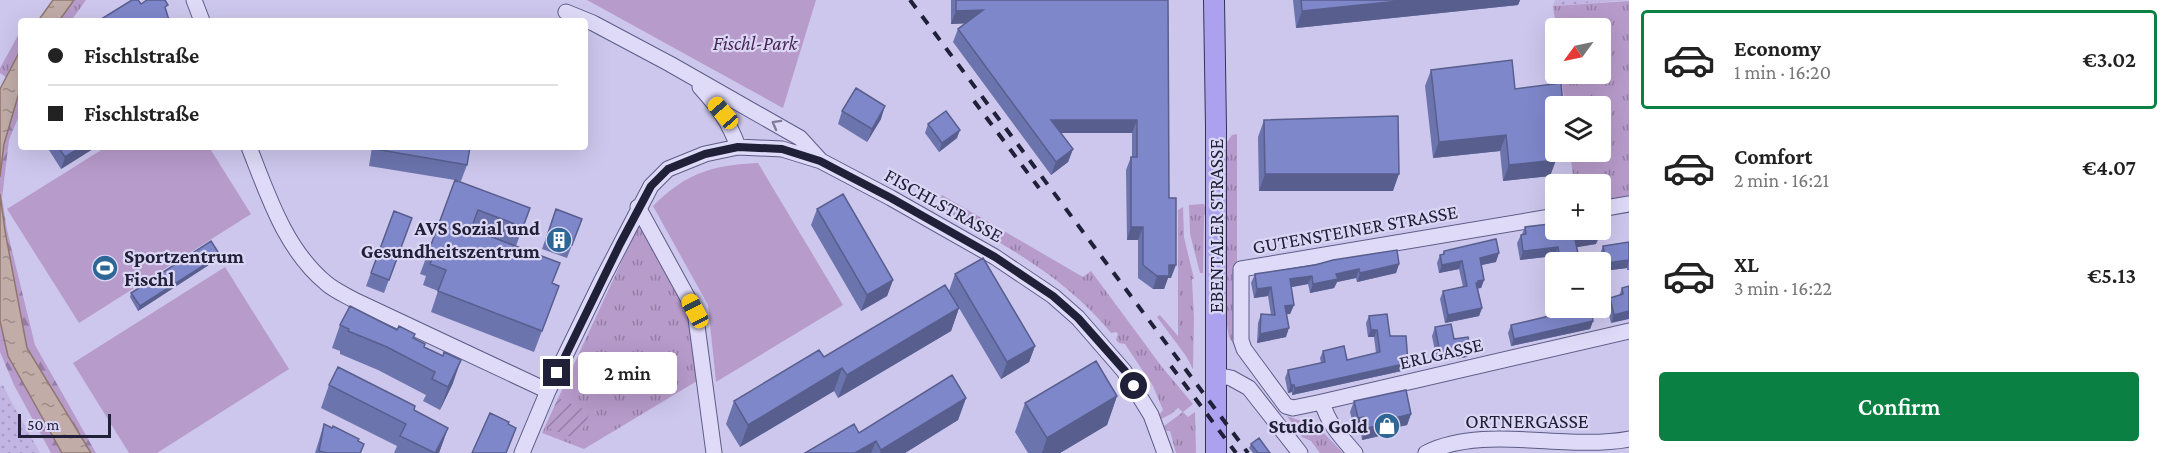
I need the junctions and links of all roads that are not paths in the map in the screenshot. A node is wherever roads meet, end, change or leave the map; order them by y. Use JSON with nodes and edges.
{"nodes":[{"id":1,"x":194,"y":0,"type":"edge"},
{"id":2,"x":1214,"y":0,"type":"edge"},
{"id":3,"x":566,"y":12,"type":"dead end"},
{"id":4,"x":201,"y":18,"type":"edge"},
{"id":5,"x":581,"y":18,"type":"edge"},
{"id":6,"x":588,"y":21,"type":"edge"},
{"id":7,"x":692,"y":78,"type":"junction"},
{"id":8,"x":738,"y":147,"type":"junction"},
{"id":9,"x":250,"y":150,"type":"edge"},
{"id":10,"x":820,"y":161,"type":"junction"},
{"id":11,"x":1629,"y":204,"type":"edge"},
{"id":12,"x":638,"y":207,"type":"junction"},
{"id":13,"x":1611,"y":207,"type":"edge"},
{"id":14,"x":1545,"y":218,"type":"edge"},
{"id":15,"x":1629,"y":332,"type":"edge"},
{"id":16,"x":1216,"y":375,"type":"junction"},
{"id":17,"x":548,"y":391,"type":"junction"},
{"id":18,"x":1322,"y":402,"type":"junction"},
{"id":19,"x":1629,"y":439,"type":"edge"},
{"id":20,"x":522,"y":453,"type":"edge"},
{"id":21,"x":714,"y":453,"type":"edge"},
{"id":22,"x":1165,"y":453,"type":"edge"},
{"id":23,"x":1216,"y":453,"type":"edge"},
{"id":24,"x":1300,"y":453,"type":"edge"},
{"id":25,"x":1355,"y":453,"type":"edge"},
{"id":26,"x":1426,"y":453,"type":"edge"}],
"edges":[{"from":1,"to":4,"type":"street"},
{"from":2,"to":16,"type":"main road","name":"EBENTALER STRASSE"},
{"from":3,"to":5,"type":"street"},
{"from":6,"to":7,"type":"street"},
{"from":7,"to":8,"type":"street"},
{"from":10,"to":7,"type":"street","one_way":true},
{"from":8,"to":10,"type":"street","name":"FISCHLSTRASSE"},
{"from":8,"to":12,"type":"street","name":"FISCHLSTRASSE"},
{"from":9,"to":17,"type":"street"},
{"from":10,"to":22,"type":"street","name":"FISCHLSTRASSE"},
{"from":11,"to":13,"type":"street"},
{"from":12,"to":17,"type":"street","name":"FISCHLSTRASSE"},
{"from":12,"to":21,"type":"street"},
{"from":14,"to":18,"type":"street","name":"GUTENSTEINER STRASSE"},
{"from":15,"to":18,"type":"street","name":"ERLGASSE"},
{"from":16,"to":23,"type":"main road","name":"EBENTALER STRASSE"},
{"from":16,"to":24,"type":"street"},
{"from":17,"to":20,"type":"street","name":"FISCHLSTRASSE"},
{"from":18,"to":25,"type":"street"},
{"from":19,"to":26,"type":"street","name":"ORTNERGASSE"}]}
